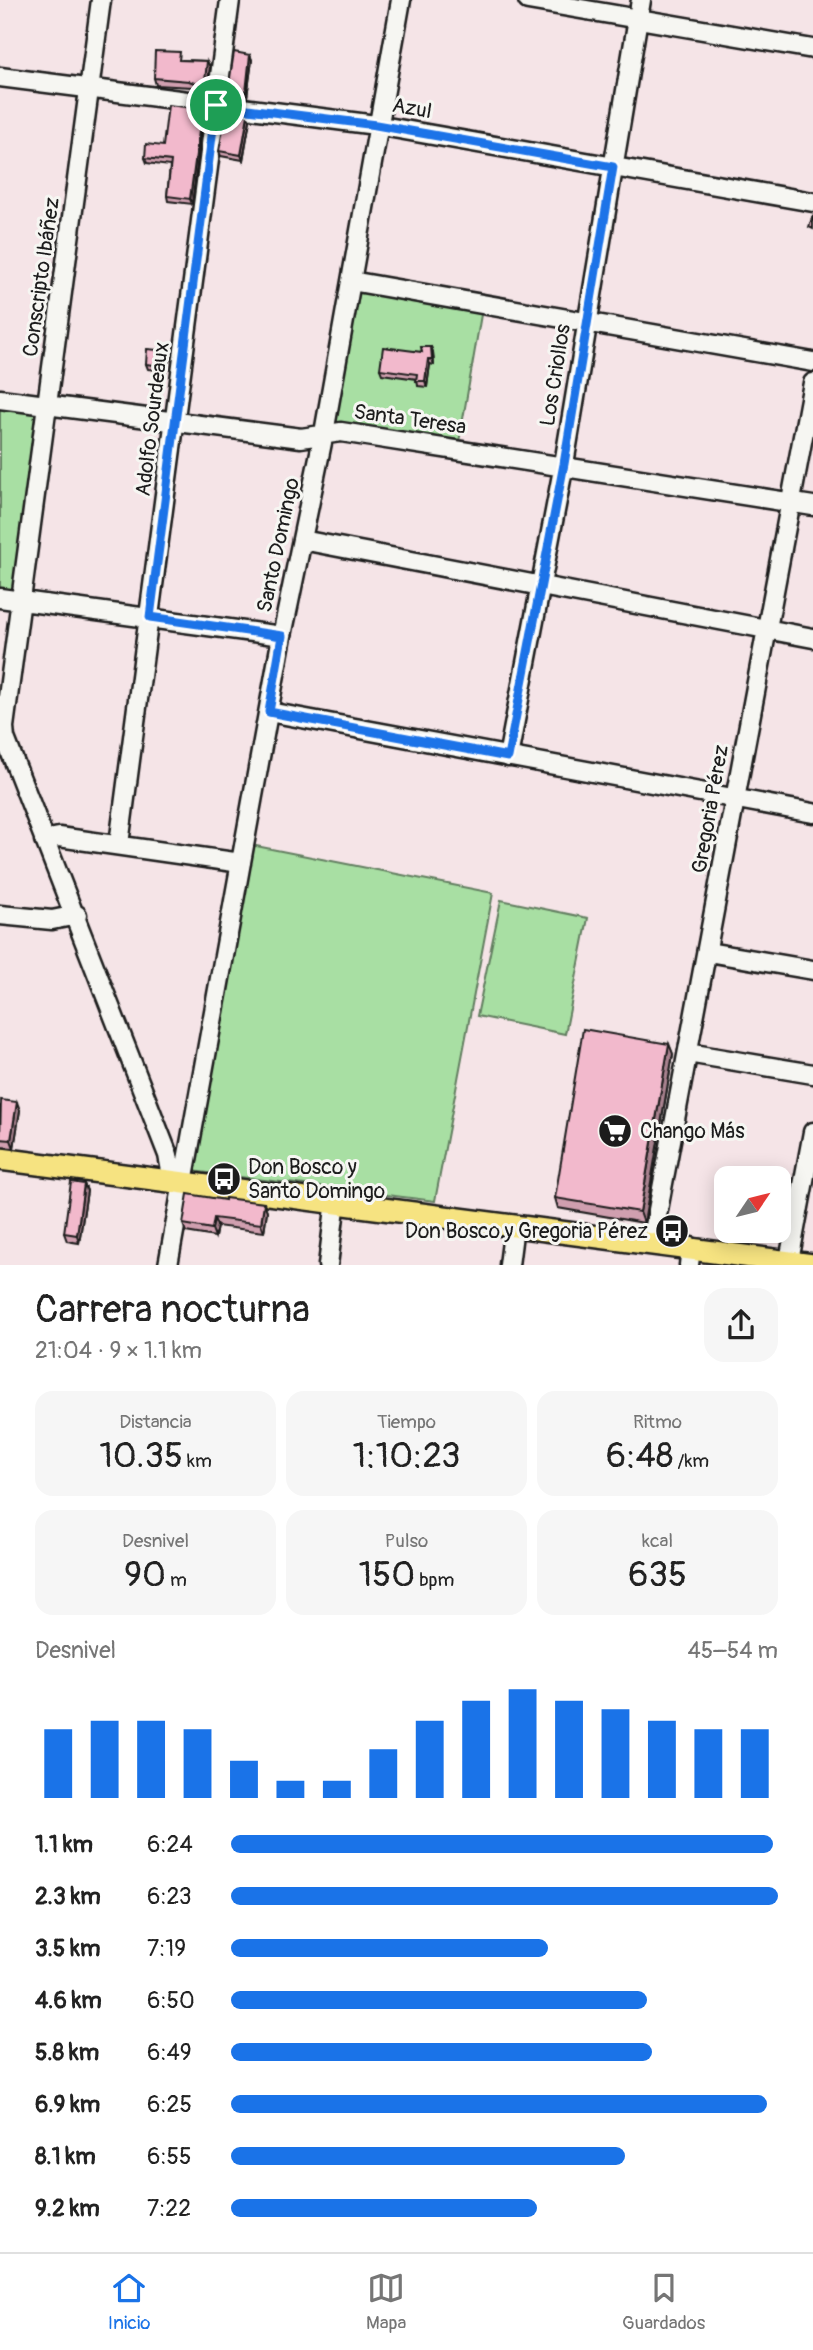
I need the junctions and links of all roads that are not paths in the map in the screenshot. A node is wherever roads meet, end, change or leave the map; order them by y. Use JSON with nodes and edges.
{"nodes":[{"id":1,"x":101,"y":0,"type":"edge"},
{"id":2,"x":230,"y":0,"type":"edge"},
{"id":3,"x":401,"y":0,"type":"edge"},
{"id":4,"x":528,"y":0,"type":"edge"},
{"id":5,"x":641,"y":0,"type":"edge"},
{"id":6,"x":638,"y":19,"type":"junction"},
{"id":7,"x":813,"y":48,"type":"edge"},
{"id":8,"x":0,"y":77,"type":"edge"},
{"id":9,"x":90,"y":89,"type":"junction"},
{"id":10,"x":216,"y":105,"type":"junction"},
{"id":11,"x":376,"y":125,"type":"junction"},
{"id":12,"x":613,"y":167,"type":"junction"},
{"id":13,"x":813,"y":202,"type":"edge"},
{"id":14,"x":351,"y":281,"type":"junction"},
{"id":15,"x":587,"y":322,"type":"junction"},
{"id":16,"x":813,"y":362,"type":"edge"},
{"id":17,"x":813,"y":383,"type":"edge"},
{"id":18,"x":0,"y":399,"type":"edge"},
{"id":19,"x":46,"y":405,"type":"junction"},
{"id":20,"x":175,"y":422,"type":"junction"},
{"id":21,"x":324,"y":433,"type":"junction"},
{"id":22,"x":564,"y":464,"type":"junction"},
{"id":23,"x":792,"y":502,"type":"junction"},
{"id":24,"x":813,"y":506,"type":"edge"},
{"id":25,"x":302,"y":540,"type":"junction"},
{"id":26,"x":540,"y":587,"type":"junction"},
{"id":27,"x":0,"y":598,"type":"edge"},
{"id":28,"x":21,"y":601,"type":"junction"},
{"id":29,"x":150,"y":617,"type":"junction"},
{"id":30,"x":766,"y":629,"type":"junction"},
{"id":31,"x":282,"y":636,"type":"junction"},
{"id":32,"x":813,"y":638,"type":"edge"},
{"id":33,"x":269,"y":712,"type":"junction"},
{"id":34,"x":2,"y":726,"type":"edge"},
{"id":35,"x":508,"y":757,"type":"junction"},
{"id":36,"x":734,"y":799,"type":"junction"},
{"id":37,"x":813,"y":813,"type":"edge"},
{"id":38,"x":44,"y":840,"type":"junction"},
{"id":39,"x":119,"y":844,"type":"junction"},
{"id":40,"x":241,"y":863,"type":"junction"},
{"id":41,"x":0,"y":915,"type":"edge"},
{"id":42,"x":77,"y":915,"type":"junction"},
{"id":43,"x":708,"y":952,"type":"junction"},
{"id":44,"x":813,"y":970,"type":"edge"},
{"id":45,"x":688,"y":1053,"type":"junction"},
{"id":46,"x":813,"y":1074,"type":"edge"},
{"id":47,"x":192,"y":1130,"type":"junction"},
{"id":48,"x":813,"y":1132,"type":"edge"},
{"id":49,"x":160,"y":1135,"type":"junction"},
{"id":50,"x":0,"y":1159,"type":"edge"},
{"id":51,"x":178,"y":1181,"type":"junction"},
{"id":52,"x":336,"y":1200,"type":"junction"},
{"id":53,"x":514,"y":1226,"type":"junction"},
{"id":54,"x":652,"y":1242,"type":"junction"},
{"id":55,"x":690,"y":1256,"type":"edge"},
{"id":56,"x":789,"y":1261,"type":"junction"},
{"id":57,"x":168,"y":1265,"type":"edge"},
{"id":58,"x":328,"y":1265,"type":"edge"},
{"id":59,"x":509,"y":1265,"type":"edge"},
{"id":60,"x":813,"y":1265,"type":"edge"}],
"edges":[{"from":1,"to":9,"type":"street","name":"Conscripto Ibáñez"},
{"from":2,"to":10,"type":"street","name":"Adolfo Sourdeaux"},
{"from":3,"to":11,"type":"street","name":"Santo Domingo"},
{"from":4,"to":6,"type":"street"},
{"from":5,"to":6,"type":"street","name":"Los Criollos"},
{"from":6,"to":7,"type":"street"},
{"from":6,"to":12,"type":"street","name":"Los Criollos"},
{"from":8,"to":9,"type":"street","name":"Azul"},
{"from":9,"to":10,"type":"street","name":"Azul"},
{"from":9,"to":19,"type":"street","name":"Conscripto Ibáñez"},
{"from":10,"to":11,"type":"street","name":"Azul"},
{"from":10,"to":20,"type":"street","name":"Adolfo Sourdeaux"},
{"from":11,"to":12,"type":"street","name":"Azul"},
{"from":11,"to":14,"type":"street","name":"Santo Domingo"},
{"from":12,"to":13,"type":"street","name":"Azul"},
{"from":12,"to":15,"type":"street","name":"Los Criollos"},
{"from":14,"to":15,"type":"street"},
{"from":14,"to":21,"type":"street","name":"Santo Domingo"},
{"from":15,"to":16,"type":"street"},
{"from":15,"to":22,"type":"street","name":"Los Criollos"},
{"from":17,"to":23,"type":"street","name":"Gregoria Pérez"},
{"from":18,"to":19,"type":"street","name":"Santa Teresa"},
{"from":19,"to":20,"type":"street","name":"Santa Teresa"},
{"from":19,"to":28,"type":"street","name":"Conscripto Ibáñez"},
{"from":20,"to":21,"type":"street","name":"Santa Teresa"},
{"from":20,"to":29,"type":"street","name":"Adolfo Sourdeaux"},
{"from":21,"to":22,"type":"street","name":"Santa Teresa"},
{"from":21,"to":25,"type":"street","name":"Santo Domingo"},
{"from":22,"to":23,"type":"street","name":"Santa Teresa"},
{"from":22,"to":26,"type":"street","name":"Los Criollos"},
{"from":23,"to":24,"type":"street","name":"Santa Teresa"},
{"from":23,"to":30,"type":"street","name":"Gregoria Pérez"},
{"from":25,"to":26,"type":"street"},
{"from":25,"to":31,"type":"street","name":"Santo Domingo"},
{"from":26,"to":30,"type":"street"},
{"from":26,"to":35,"type":"street","name":"Los Criollos"},
{"from":27,"to":28,"type":"street"},
{"from":28,"to":29,"type":"street"},
{"from":28,"to":34,"type":"street","name":"Conscripto Ibáñez"},
{"from":29,"to":31,"type":"street"},
{"from":29,"to":39,"type":"street","name":"Adolfo Sourdeaux"},
{"from":30,"to":32,"type":"street"},
{"from":30,"to":36,"type":"street","name":"Gregoria Pérez"},
{"from":31,"to":33,"type":"street","name":"Santo Domingo"},
{"from":33,"to":35,"type":"street"},
{"from":33,"to":40,"type":"street","name":"Santo Domingo"},
{"from":34,"to":38,"type":"street"},
{"from":35,"to":36,"type":"street"},
{"from":36,"to":37,"type":"street"},
{"from":36,"to":43,"type":"street","name":"Gregoria Pérez"},
{"from":38,"to":39,"type":"street"},
{"from":38,"to":42,"type":"street"},
{"from":39,"to":40,"type":"street"},
{"from":40,"to":47,"type":"street","name":"Santo Domingo"},
{"from":41,"to":42,"type":"street"},
{"from":42,"to":49,"type":"street"},
{"from":43,"to":44,"type":"street"},
{"from":43,"to":45,"type":"street","name":"Gregoria Pérez"},
{"from":45,"to":46,"type":"street"},
{"from":45,"to":54,"type":"street","name":"Gregoria Pérez"},
{"from":47,"to":49,"type":"street"},
{"from":47,"to":51,"type":"street","name":"Santo Domingo"},
{"from":48,"to":56,"type":"street"},
{"from":49,"to":51,"type":"street"},
{"from":50,"to":51,"type":"main road"},
{"from":51,"to":52,"type":"main road"},
{"from":51,"to":57,"type":"street","name":"Santo Domingo"},
{"from":52,"to":53,"type":"main road"},
{"from":52,"to":58,"type":"street"},
{"from":53,"to":54,"type":"main road"},
{"from":53,"to":59,"type":"street"},
{"from":54,"to":55,"type":"main road"},
{"from":55,"to":56,"type":"main road"},
{"from":56,"to":60,"type":"main road"}]}
